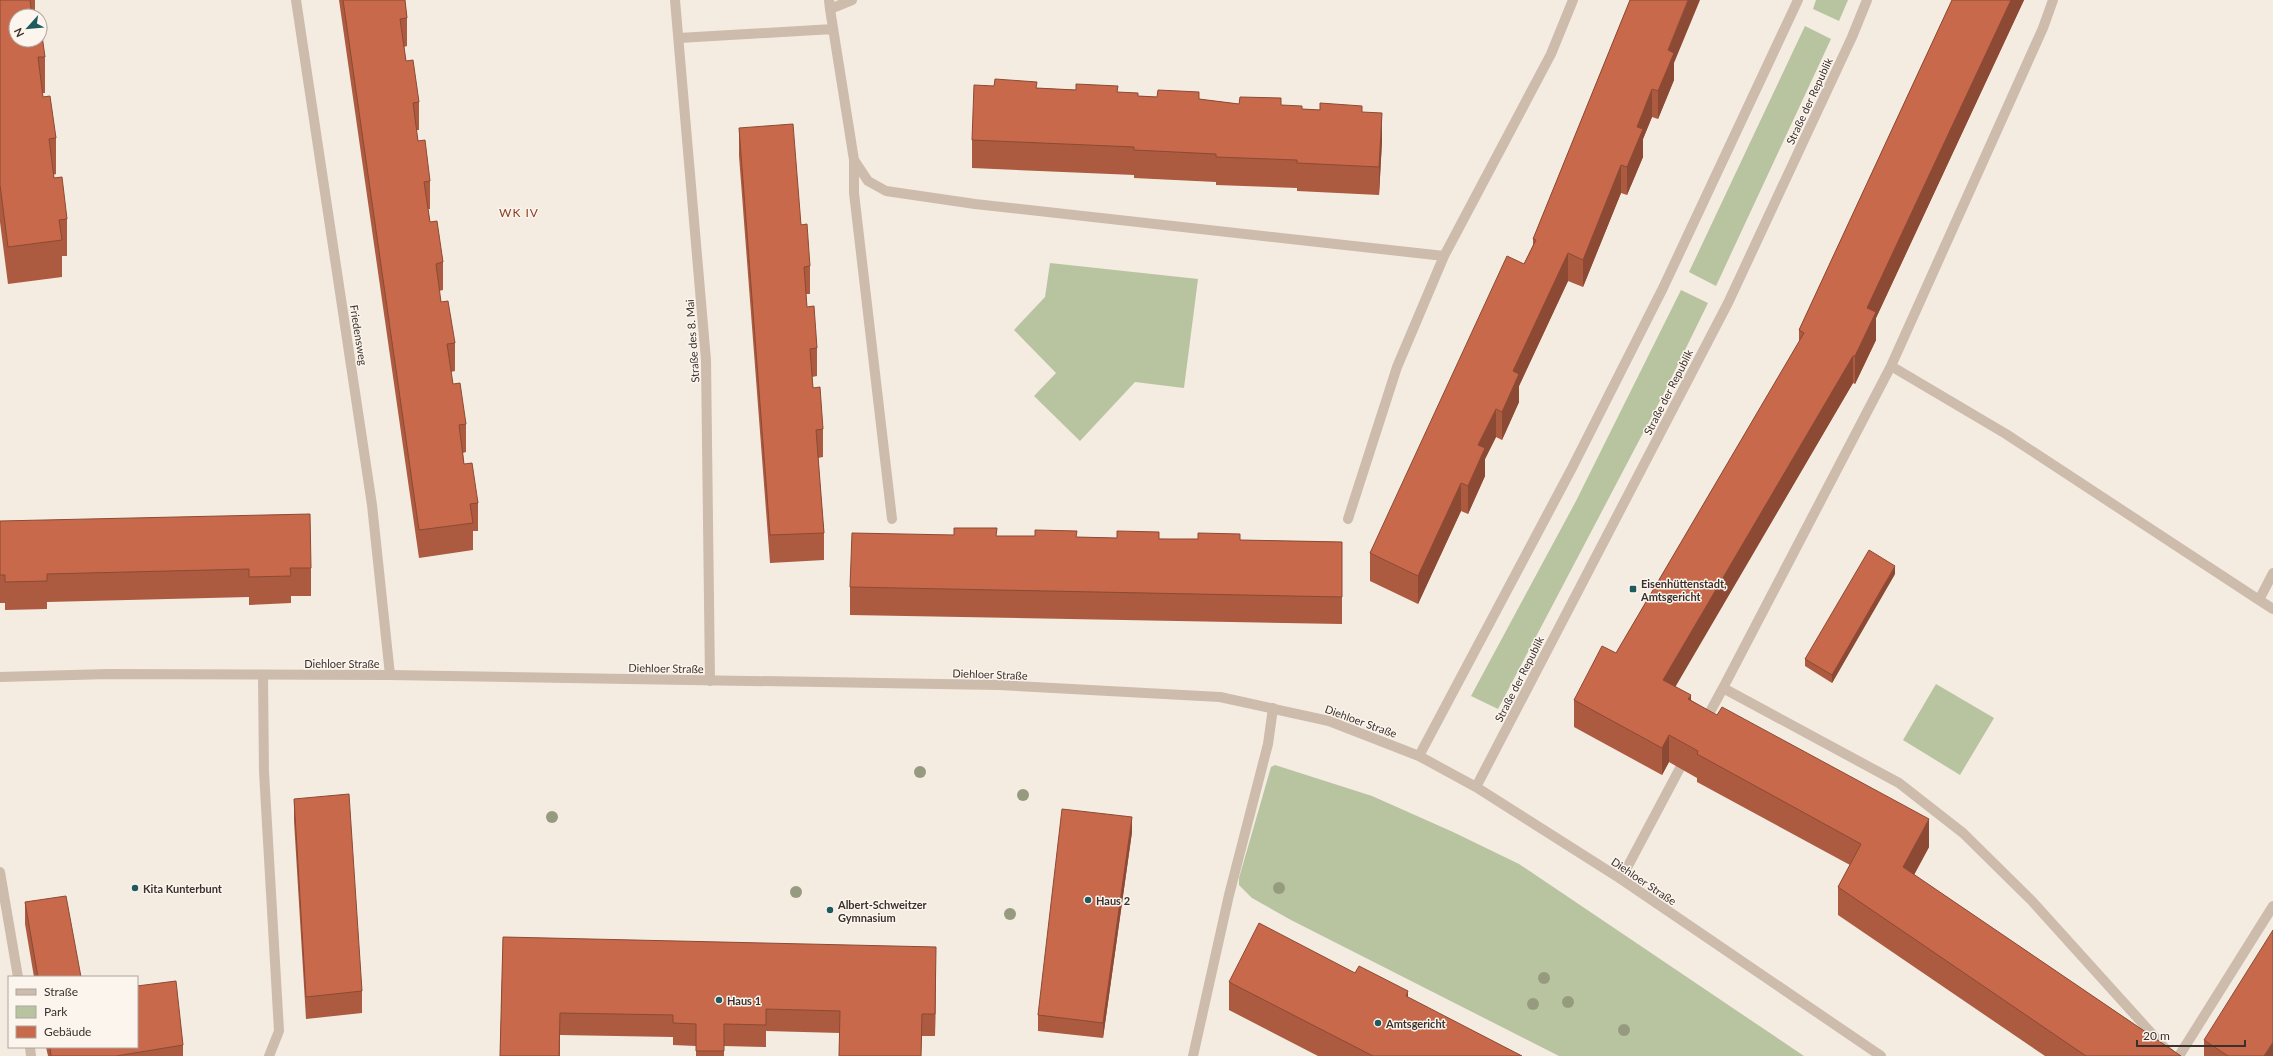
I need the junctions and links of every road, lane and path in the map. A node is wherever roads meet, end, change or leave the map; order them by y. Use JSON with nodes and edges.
{"nodes":[{"id":1,"x":296,"y":0,"type":"edge"},
{"id":2,"x":675,"y":0,"type":"edge"},
{"id":3,"x":852,"y":0,"type":"edge"},
{"id":4,"x":1573,"y":0,"type":"edge"},
{"id":5,"x":1798,"y":0,"type":"edge"},
{"id":6,"x":1867,"y":0,"type":"edge"},
{"id":7,"x":2053,"y":0,"type":"edge"},
{"id":8,"x":829,"y":4,"type":"edge"},
{"id":9,"x":833,"y":29,"type":"junction"},
{"id":10,"x":679,"y":38,"type":"junction"},
{"id":11,"x":854,"y":160,"type":"junction"},
{"id":12,"x":1444,"y":256,"type":"junction"},
{"id":13,"x":1891,"y":366,"type":"junction"},
{"id":14,"x":892,"y":519,"type":"dead end"},
{"id":15,"x":1348,"y":520,"type":"dead end"},
{"id":16,"x":2273,"y":573,"type":"edge"},
{"id":17,"x":2259,"y":600,"type":"junction"},
{"id":18,"x":2273,"y":609,"type":"edge"},
{"id":19,"x":390,"y":675,"type":"junction"},
{"id":20,"x":263,"y":676,"type":"junction"},
{"id":21,"x":0,"y":677,"type":"edge"},
{"id":22,"x":710,"y":681,"type":"junction"},
{"id":23,"x":1723,"y":688,"type":"junction"},
{"id":24,"x":1273,"y":708,"type":"junction"},
{"id":25,"x":1699,"y":733,"type":"edge"},
{"id":26,"x":1419,"y":756,"type":"junction"},
{"id":27,"x":1680,"y":768,"type":"edge"},
{"id":28,"x":1476,"y":787,"type":"junction"},
{"id":29,"x":0,"y":872,"type":"edge"},
{"id":30,"x":1621,"y":879,"type":"junction"},
{"id":31,"x":2273,"y":906,"type":"edge"},
{"id":32,"x":18,"y":976,"type":"edge"},
{"id":33,"x":268,"y":1056,"type":"edge"},
{"id":34,"x":1192,"y":1056,"type":"edge"},
{"id":35,"x":1881,"y":1056,"type":"edge"},
{"id":36,"x":2172,"y":1056,"type":"edge"},
{"id":37,"x":2179,"y":1056,"type":"edge"}],
"edges":[{"from":1,"to":19,"type":"street","name":"Friedensweg"},
{"from":2,"to":10,"type":"street","name":"Straße des 8. Mai"},
{"from":3,"to":8,"type":"street"},
{"from":4,"to":12,"type":"street"},
{"from":5,"to":26,"type":"street"},
{"from":6,"to":28,"type":"street","name":"Straße der Republik"},
{"from":7,"to":13,"type":"street"},
{"from":8,"to":9,"type":"street"},
{"from":9,"to":10,"type":"street"},
{"from":9,"to":11,"type":"street"},
{"from":10,"to":22,"type":"street","name":"Straße des 8. Mai"},
{"from":11,"to":12,"type":"street"},
{"from":11,"to":14,"type":"street"},
{"from":12,"to":15,"type":"street"},
{"from":13,"to":17,"type":"street"},
{"from":13,"to":23,"type":"street"},
{"from":16,"to":17,"type":"street"},
{"from":17,"to":18,"type":"street"},
{"from":19,"to":20,"type":"street","name":"Diehloer Straße"},
{"from":19,"to":22,"type":"street","name":"Diehloer Straße"},
{"from":20,"to":21,"type":"street","name":"Diehloer Straße"},
{"from":20,"to":33,"type":"street"},
{"from":22,"to":24,"type":"street","name":"Diehloer Straße"},
{"from":23,"to":25,"type":"street"},
{"from":23,"to":36,"type":"street"},
{"from":24,"to":26,"type":"street","name":"Diehloer Straße"},
{"from":24,"to":34,"type":"street"},
{"from":26,"to":28,"type":"street","name":"Diehloer Straße"},
{"from":27,"to":30,"type":"street"},
{"from":28,"to":30,"type":"street","name":"Diehloer Straße"},
{"from":29,"to":32,"type":"street"},
{"from":30,"to":35,"type":"street","name":"Diehloer Straße"},
{"from":31,"to":37,"type":"street"}]}
